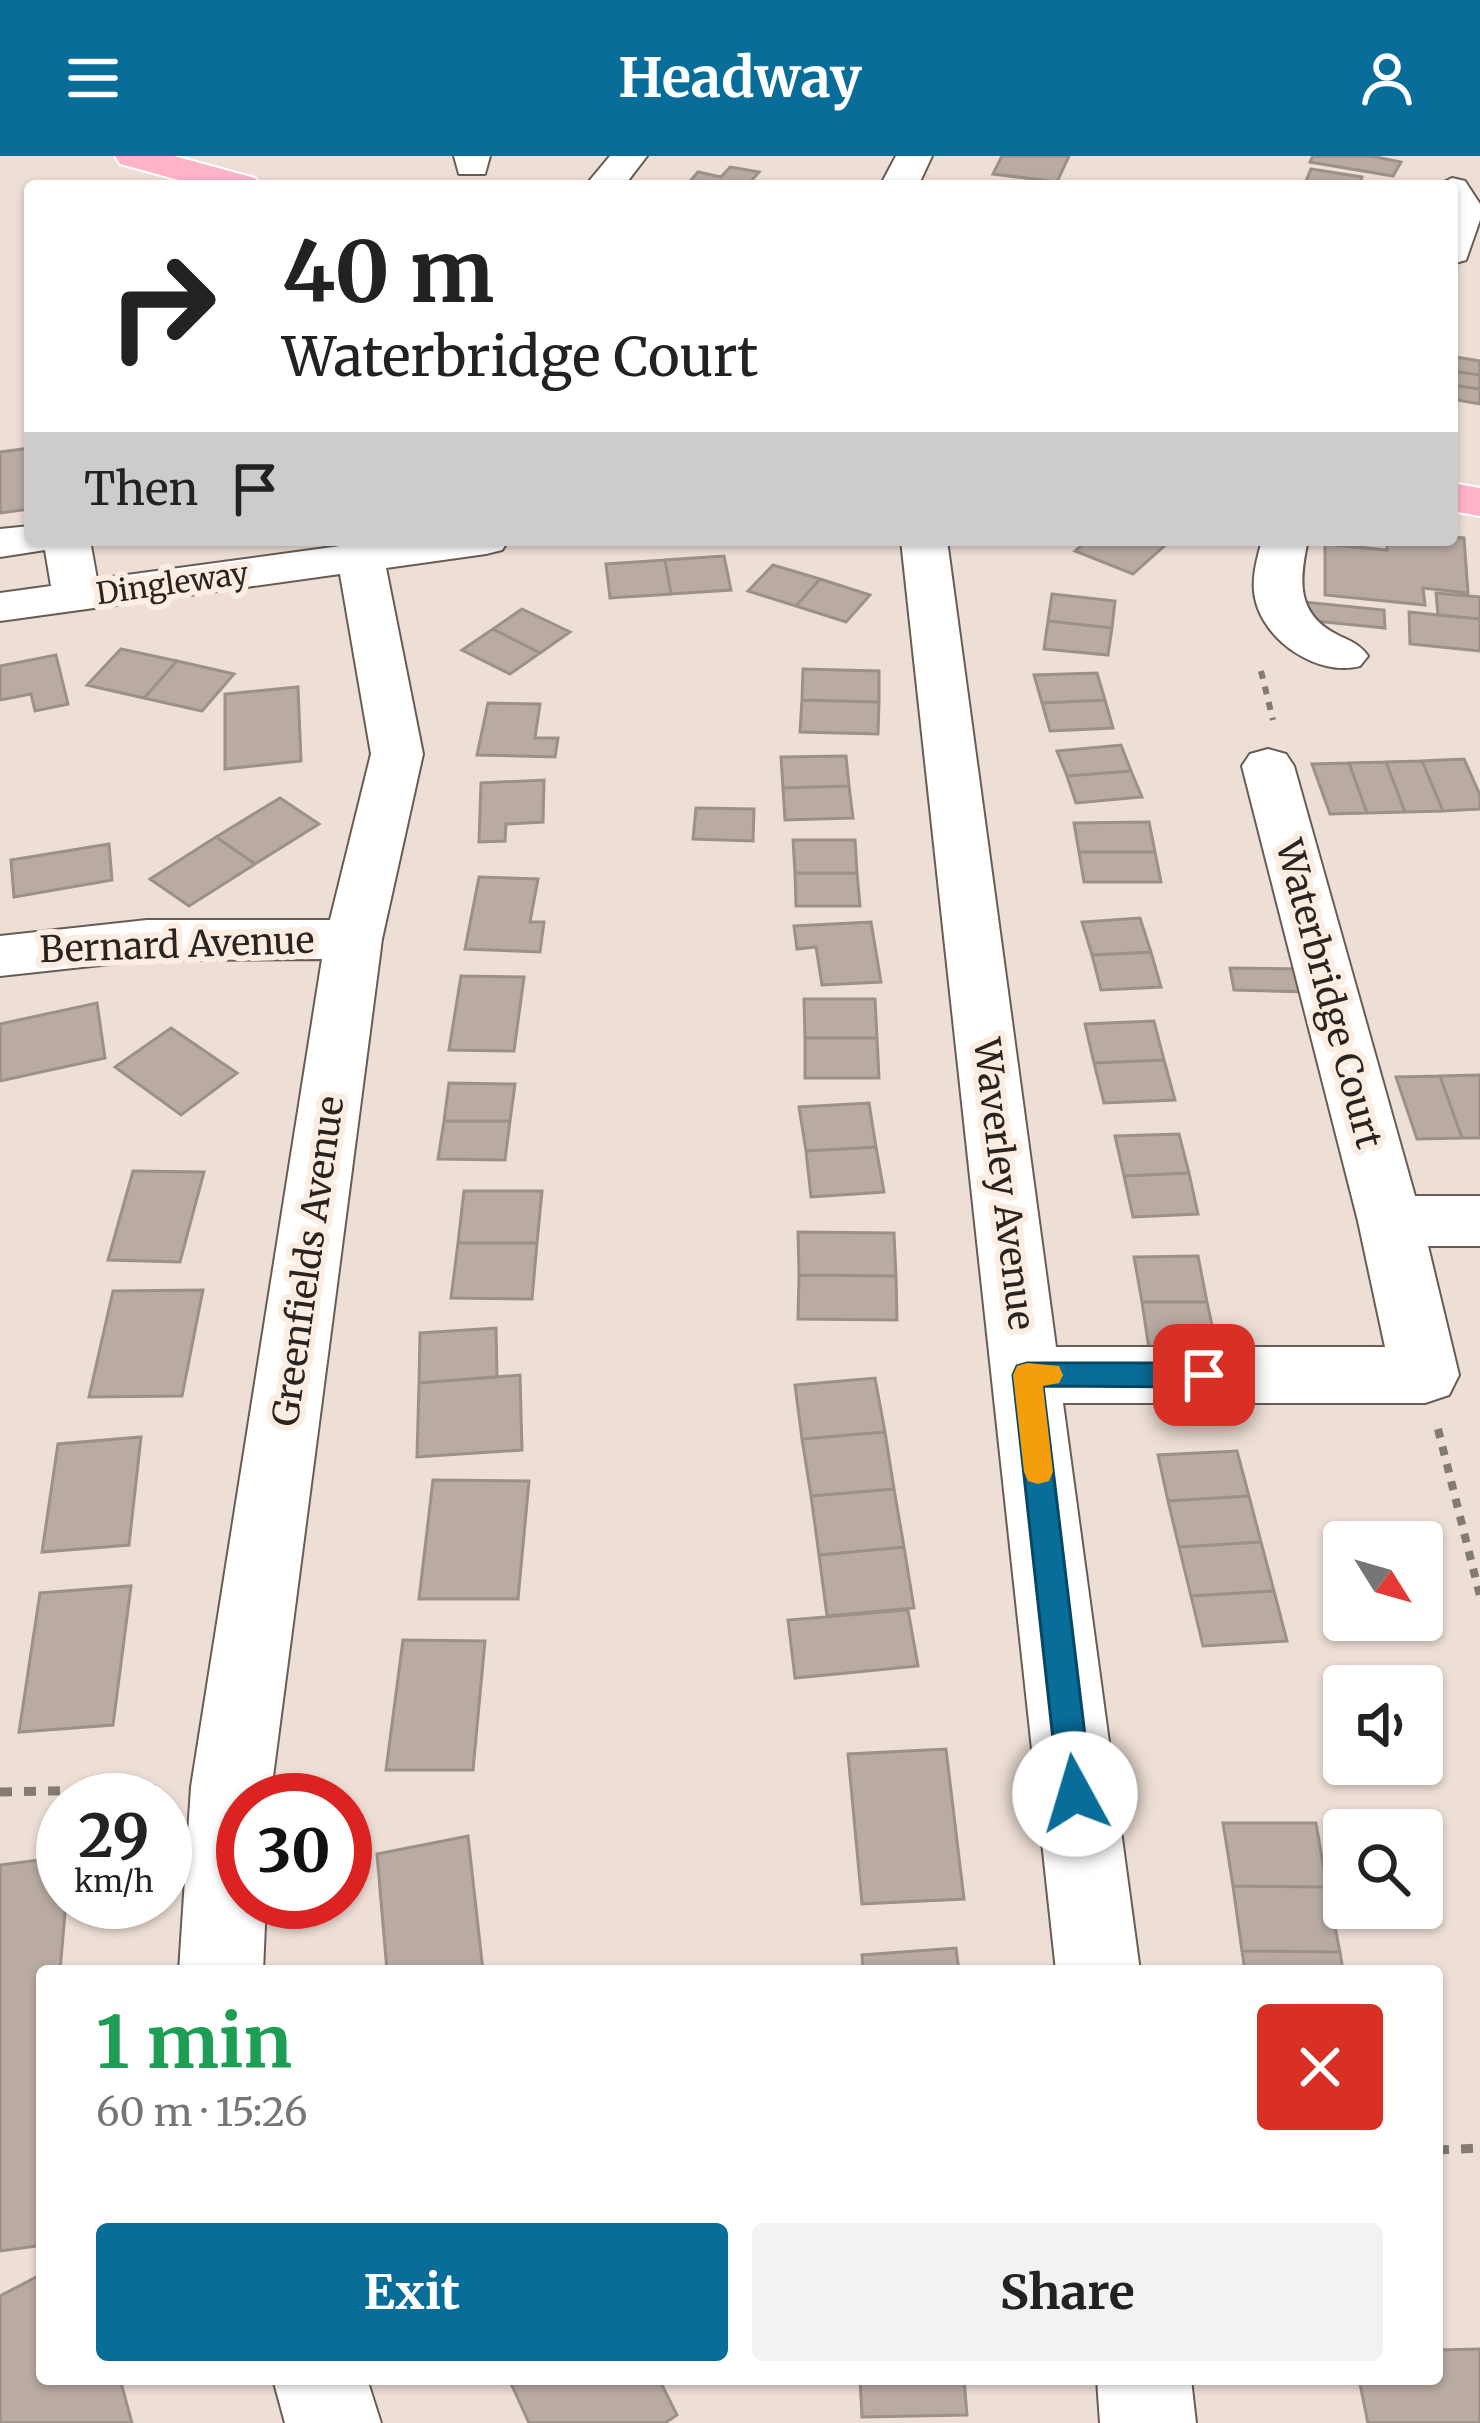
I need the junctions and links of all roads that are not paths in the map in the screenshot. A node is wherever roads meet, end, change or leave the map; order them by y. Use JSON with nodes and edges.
{"nodes":[{"id":1,"x":133,"y":156,"type":"edge"},
{"id":2,"x":629,"y":156,"type":"edge"},
{"id":3,"x":220,"y":180,"type":"edge"},
{"id":4,"x":609,"y":180,"type":"edge"},
{"id":5,"x":1458,"y":200,"type":"edge"},
{"id":6,"x":1458,"y":229,"type":"edge"},
{"id":7,"x":68,"y":546,"type":"edge"},
{"id":8,"x":439,"y":546,"type":"edge"},
{"id":9,"x":925,"y":546,"type":"edge"},
{"id":10,"x":1283,"y":546,"type":"edge"},
{"id":11,"x":360,"y":556,"type":"junction"},
{"id":12,"x":76,"y":596,"type":"junction"},
{"id":13,"x":0,"y":607,"type":"edge"},
{"id":14,"x":1343,"y":656,"type":"dead end"},
{"id":15,"x":1268,"y":766,"type":"dead end"},
{"id":16,"x":355,"y":939,"type":"junction"},
{"id":17,"x":0,"y":956,"type":"edge"},
{"id":18,"x":1390,"y":1221,"type":"junction"},
{"id":19,"x":1480,"y":1221,"type":"edge"},
{"id":20,"x":1027,"y":1375,"type":"junction"},
{"id":21,"x":221,"y":1965,"type":"edge"},
{"id":22,"x":1097,"y":1965,"type":"edge"},
{"id":23,"x":322,"y":2385,"type":"edge"},
{"id":24,"x":1145,"y":2385,"type":"edge"},
{"id":25,"x":333,"y":2423,"type":"edge"},
{"id":26,"x":1148,"y":2423,"type":"edge"}],
"edges":[{"from":1,"to":3,"type":"highway"},
{"from":2,"to":4,"type":"street"},
{"from":5,"to":6,"type":"street"},
{"from":7,"to":12,"type":"street"},
{"from":8,"to":11,"type":"street","name":"Dingleway"},
{"from":9,"to":20,"type":"street","name":"Waverley Avenue"},
{"from":10,"to":14,"type":"street"},
{"from":11,"to":12,"type":"street","name":"Dingleway"},
{"from":11,"to":16,"type":"street","name":"Greenfields Avenue"},
{"from":12,"to":13,"type":"street","name":"Dingleway"},
{"from":15,"to":18,"type":"street","name":"Waterbridge Court"},
{"from":16,"to":17,"type":"street","name":"Bernard Avenue"},
{"from":16,"to":21,"type":"street","name":"Greenfields Avenue"},
{"from":18,"to":19,"type":"street"},
{"from":18,"to":20,"type":"street","name":"Waterbridge Court"},
{"from":20,"to":22,"type":"street","name":"Waverley Avenue"},
{"from":23,"to":25,"type":"street"},
{"from":24,"to":26,"type":"street"}]}
